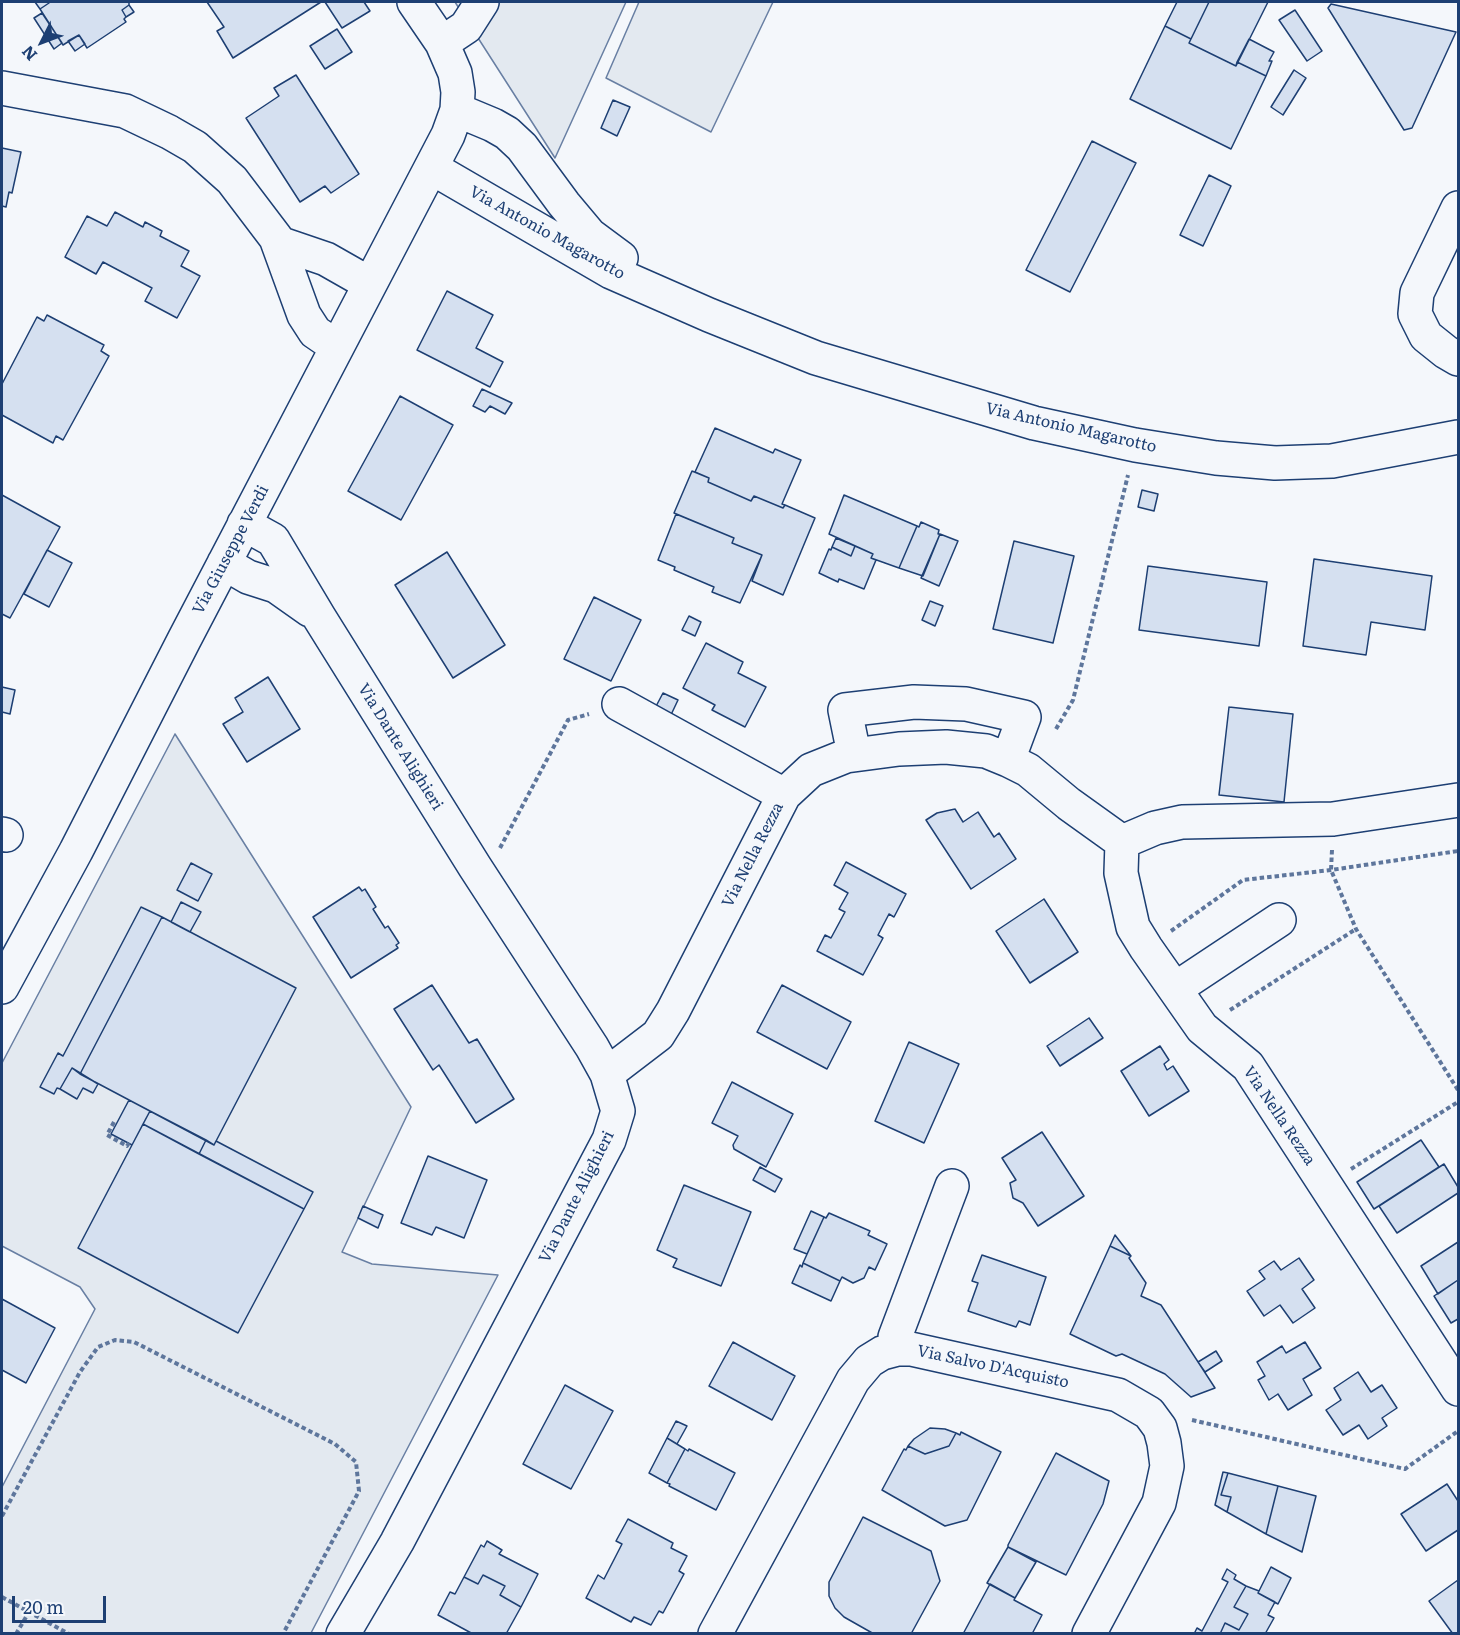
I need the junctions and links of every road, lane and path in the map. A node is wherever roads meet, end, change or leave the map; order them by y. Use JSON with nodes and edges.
{"nodes":[{"id":1,"x":414,"y":2,"type":"edge"},
{"id":2,"x":482,"y":2,"type":"edge"},
{"id":3,"x":442,"y":43,"type":"junction"},
{"id":4,"x":2,"y":88,"type":"edge"},
{"id":5,"x":457,"y":111,"type":"junction"},
{"id":6,"x":432,"y":168,"type":"junction"},
{"id":7,"x":1458,"y":208,"type":"edge"},
{"id":8,"x":279,"y":243,"type":"junction"},
{"id":9,"x":370,"y":284,"type":"junction"},
{"id":10,"x":664,"y":293,"type":"junction"},
{"id":11,"x":337,"y":347,"type":"junction"},
{"id":12,"x":1458,"y":359,"type":"edge"},
{"id":13,"x":1458,"y":437,"type":"edge"},
{"id":14,"x":1136,"y":445,"type":"junction"},
{"id":15,"x":244,"y":524,"type":"junction"},
{"id":16,"x":224,"y":563,"type":"junction"},
{"id":17,"x":318,"y":617,"type":"junction"},
{"id":18,"x":619,"y":704,"type":"joint"},
{"id":19,"x":1055,"y":730,"type":"dead end"},
{"id":20,"x":854,"y":754,"type":"junction"},
{"id":21,"x":1008,"y":760,"type":"junction"},
{"id":22,"x":784,"y":795,"type":"junction"},
{"id":23,"x":1458,"y":800,"type":"edge"},
{"id":24,"x":1334,"y":819,"type":"junction"},
{"id":25,"x":1122,"y":842,"type":"junction"},
{"id":26,"x":1458,"y":851,"type":"edge"},
{"id":27,"x":498,"y":853,"type":"dead end"},
{"id":28,"x":1331,"y":870,"type":"junction"},
{"id":29,"x":1279,"y":920,"type":"dead end"},
{"id":30,"x":1356,"y":929,"type":"junction"},
{"id":31,"x":1146,"y":948,"type":"junction"},
{"id":32,"x":2,"y":987,"type":"edge"},
{"id":33,"x":1175,"y":989,"type":"junction"},
{"id":34,"x":1202,"y":1028,"type":"junction"},
{"id":35,"x":608,"y":1074,"type":"junction"},
{"id":36,"x":1458,"y":1090,"type":"edge"},
{"id":37,"x":1458,"y":1102,"type":"edge"},
{"id":38,"x":114,"y":1122,"type":"dead end"},
{"id":39,"x":129,"y":1143,"type":"dead end"},
{"id":40,"x":1324,"y":1185,"type":"junction"},
{"id":41,"x":952,"y":1186,"type":"dead end"},
{"id":42,"x":897,"y":1349,"type":"junction"},
{"id":43,"x":1458,"y":1389,"type":"edge"},
{"id":44,"x":1160,"y":1428,"type":"junction"},
{"id":45,"x":1458,"y":1431,"type":"edge"},
{"id":46,"x":2,"y":1516,"type":"edge"},
{"id":47,"x":2,"y":1597,"type":"edge"},
{"id":48,"x":29,"y":1612,"type":"junction"},
{"id":49,"x":16,"y":1634,"type":"edge"},
{"id":50,"x":69,"y":1634,"type":"edge"},
{"id":51,"x":283,"y":1634,"type":"edge"},
{"id":52,"x":343,"y":1634,"type":"edge"},
{"id":53,"x":715,"y":1634,"type":"edge"},
{"id":54,"x":1089,"y":1634,"type":"edge"}],
"edges":[{"from":1,"to":3,"type":"street"},
{"from":2,"to":3,"type":"street"},
{"from":3,"to":5,"type":"street"},
{"from":4,"to":8,"type":"street"},
{"from":5,"to":6,"type":"street","name":"Via Giuseppe Verdi"},
{"from":5,"to":10,"type":"street","name":"Via Antonio Magarotto"},
{"from":6,"to":9,"type":"street","name":"Via Giuseppe Verdi"},
{"from":6,"to":10,"type":"street","name":"Via Antonio Magarotto"},
{"from":7,"to":12,"type":"street"},
{"from":8,"to":9,"type":"street"},
{"from":8,"to":11,"type":"street"},
{"from":9,"to":11,"type":"street","name":"Via Giuseppe Verdi"},
{"from":10,"to":14,"type":"street","name":"Via Antonio Magarotto"},
{"from":11,"to":15,"type":"street","name":"Via Giuseppe Verdi"},
{"from":13,"to":14,"type":"street","name":"Via Antonio Magarotto"},
{"from":14,"to":19,"type":"path"},
{"from":15,"to":16,"type":"street","name":"Via Giuseppe Verdi"},
{"from":15,"to":17,"type":"street","name":"Via Dante Alighieri"},
{"from":16,"to":17,"type":"street","name":"Via Dante Alighieri"},
{"from":16,"to":32,"type":"street","name":"Via Giuseppe Verdi"},
{"from":17,"to":35,"type":"street","name":"Via Dante Alighieri"},
{"from":18,"to":22,"type":"street"},
{"from":18,"to":27,"type":"path"},
{"from":20,"to":21,"type":"street","name":"Via Nella Rezza"},
{"from":20,"to":21,"type":"street"},
{"from":20,"to":22,"type":"street","name":"Via Nella Rezza"},
{"from":21,"to":25,"type":"street","name":"Via Nella Rezza"},
{"from":22,"to":35,"type":"street","name":"Via Nella Rezza"},
{"from":23,"to":24,"type":"street"},
{"from":24,"to":25,"type":"street"},
{"from":24,"to":28,"type":"path"},
{"from":25,"to":31,"type":"street","name":"Via Nella Rezza"},
{"from":26,"to":28,"type":"path"},
{"from":28,"to":30,"type":"path"},
{"from":28,"to":31,"type":"path"},
{"from":29,"to":33,"type":"street"},
{"from":30,"to":34,"type":"path"},
{"from":30,"to":36,"type":"path"},
{"from":31,"to":33,"type":"street","name":"Via Nella Rezza"},
{"from":33,"to":34,"type":"street","name":"Via Nella Rezza"},
{"from":34,"to":40,"type":"street","name":"Via Nella Rezza"},
{"from":35,"to":52,"type":"street","name":"Via Dante Alighieri"},
{"from":37,"to":40,"type":"path"},
{"from":38,"to":39,"type":"path"},
{"from":40,"to":43,"type":"street","name":"Via Nella Rezza"},
{"from":41,"to":42,"type":"street"},
{"from":42,"to":44,"type":"street","name":"Via Salvo D'Acquisto"},
{"from":42,"to":53,"type":"street","name":"Via Salvo D'Acquisto"},
{"from":44,"to":45,"type":"path"},
{"from":44,"to":54,"type":"street"},
{"from":46,"to":51,"type":"path"},
{"from":47,"to":48,"type":"path"},
{"from":48,"to":49,"type":"path"},
{"from":48,"to":50,"type":"path"}]}
